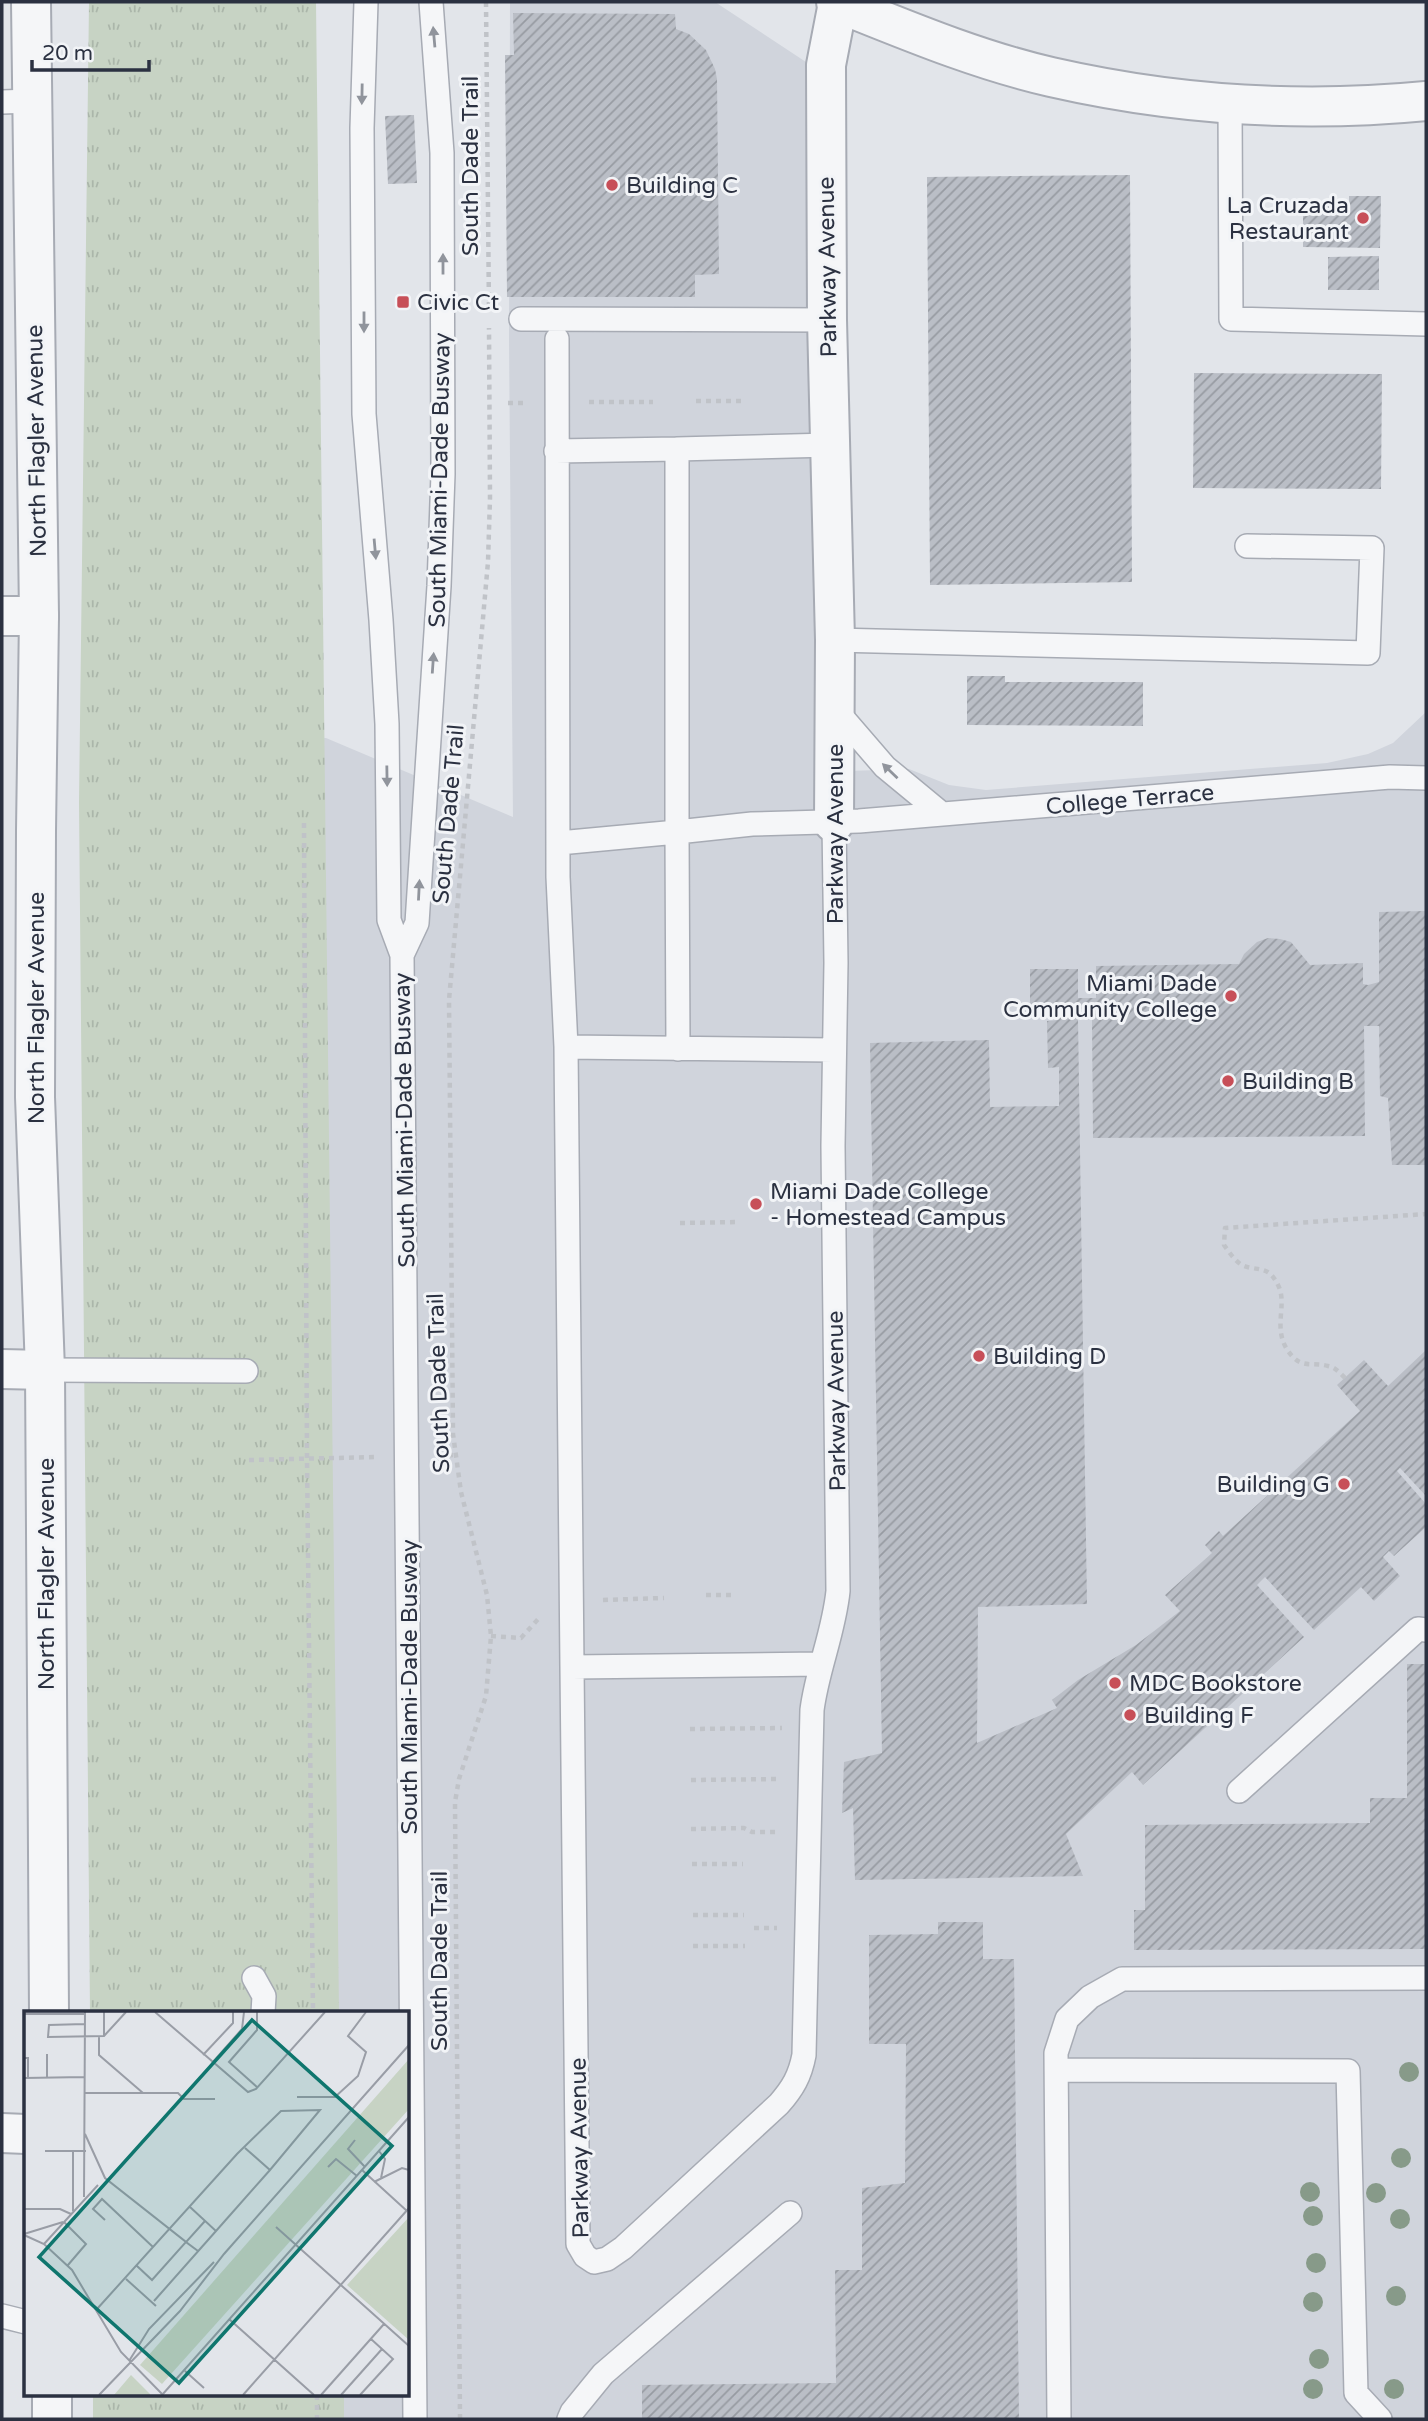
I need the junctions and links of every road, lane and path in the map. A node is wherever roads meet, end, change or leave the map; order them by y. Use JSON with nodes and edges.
{"nodes":[{"id":1,"x":31,"y":2,"type":"edge"},
{"id":2,"x":366,"y":2,"type":"edge"},
{"id":3,"x":431,"y":2,"type":"edge"},
{"id":4,"x":486,"y":2,"type":"edge"},
{"id":5,"x":837,"y":2,"type":"edge"},
{"id":6,"x":16,"y":101,"type":"edge"},
{"id":7,"x":1426,"y":101,"type":"edge"},
{"id":8,"x":1230,"y":103,"type":"junction"},
{"id":9,"x":521,"y":319,"type":"dead end"},
{"id":10,"x":827,"y":320,"type":"junction"},
{"id":11,"x":1426,"y":324,"type":"edge"},
{"id":12,"x":557,"y":339,"type":"dead end"},
{"id":13,"x":696,"y":401,"type":"dead end"},
{"id":14,"x":746,"y":401,"type":"dead end"},
{"id":15,"x":581,"y":402,"type":"dead end"},
{"id":16,"x":653,"y":402,"type":"dead end"},
{"id":17,"x":830,"y":445,"type":"junction"},
{"id":18,"x":677,"y":449,"type":"junction"},
{"id":19,"x":556,"y":451,"type":"junction"},
{"id":20,"x":490,"y":472,"type":"junction"},
{"id":21,"x":480,"y":473,"type":"dead end"},
{"id":22,"x":1247,"y":546,"type":"dead end"},
{"id":23,"x":2,"y":616,"type":"edge"},
{"id":24,"x":39,"y":616,"type":"junction"},
{"id":25,"x":835,"y":640,"type":"junction"},
{"id":26,"x":834,"y":707,"type":"junction"},
{"id":27,"x":1426,"y":778,"type":"edge"},
{"id":28,"x":942,"y":814,"type":"junction"},
{"id":29,"x":304,"y":823,"type":"dead end"},
{"id":30,"x":834,"y":823,"type":"junction"},
{"id":31,"x":677,"y":832,"type":"junction"},
{"id":32,"x":559,"y":843,"type":"junction"},
{"id":33,"x":402,"y":955,"type":"junction"},
{"id":34,"x":566,"y":1047,"type":"junction"},
{"id":35,"x":678,"y":1049,"type":"junction"},
{"id":36,"x":834,"y":1050,"type":"junction"},
{"id":37,"x":1426,"y":1214,"type":"edge"},
{"id":38,"x":738,"y":1222,"type":"dead end"},
{"id":39,"x":680,"y":1223,"type":"dead end"},
{"id":40,"x":2,"y":1369,"type":"edge"},
{"id":41,"x":45,"y":1370,"type":"junction"},
{"id":42,"x":246,"y":1371,"type":"dead end"},
{"id":43,"x":1345,"y":1378,"type":"dead end"},
{"id":44,"x":455,"y":1455,"type":"junction"},
{"id":45,"x":446,"y":1456,"type":"dead end"},
{"id":46,"x":368,"y":1457,"type":"dead end"},
{"id":47,"x":307,"y":1459,"type":"junction"},
{"id":48,"x":249,"y":1461,"type":"dead end"},
{"id":49,"x":706,"y":1595,"type":"dead end"},
{"id":50,"x":735,"y":1595,"type":"dead end"},
{"id":51,"x":664,"y":1598,"type":"dead end"},
{"id":52,"x":591,"y":1600,"type":"dead end"},
{"id":53,"x":544,"y":1612,"type":"dead end"},
{"id":54,"x":1426,"y":1630,"type":"edge"},
{"id":55,"x":491,"y":1636,"type":"junction"},
{"id":56,"x":820,"y":1664,"type":"junction"},
{"id":57,"x":572,"y":1667,"type":"junction"},
{"id":58,"x":784,"y":1728,"type":"dead end"},
{"id":59,"x":690,"y":1729,"type":"dead end"},
{"id":60,"x":783,"y":1779,"type":"dead end"},
{"id":61,"x":691,"y":1780,"type":"dead end"},
{"id":62,"x":1239,"y":1791,"type":"dead end"},
{"id":63,"x":691,"y":1829,"type":"dead end"},
{"id":64,"x":784,"y":1832,"type":"dead end"},
{"id":65,"x":692,"y":1864,"type":"dead end"},
{"id":66,"x":744,"y":1864,"type":"dead end"},
{"id":67,"x":693,"y":1915,"type":"dead end"},
{"id":68,"x":744,"y":1915,"type":"dead end"},
{"id":69,"x":754,"y":1928,"type":"dead end"},
{"id":70,"x":785,"y":1928,"type":"dead end"},
{"id":71,"x":693,"y":1946,"type":"dead end"},
{"id":72,"x":745,"y":1946,"type":"dead end"},
{"id":73,"x":254,"y":1978,"type":"dead end"},
{"id":74,"x":1426,"y":1978,"type":"edge"},
{"id":75,"x":49,"y":2011,"type":"edge"},
{"id":76,"x":263,"y":2011,"type":"edge"},
{"id":77,"x":313,"y":2011,"type":"edge"},
{"id":78,"x":1057,"y":2070,"type":"junction"},
{"id":79,"x":2,"y":2133,"type":"edge"},
{"id":80,"x":24,"y":2134,"type":"edge"},
{"id":81,"x":790,"y":2213,"type":"dead end"},
{"id":82,"x":2,"y":2316,"type":"edge"},
{"id":83,"x":24,"y":2322,"type":"edge"},
{"id":84,"x":52,"y":2396,"type":"edge"},
{"id":85,"x":317,"y":2396,"type":"edge"},
{"id":86,"x":52,"y":2419,"type":"edge"},
{"id":87,"x":317,"y":2419,"type":"edge"},
{"id":88,"x":415,"y":2419,"type":"edge"},
{"id":89,"x":460,"y":2419,"type":"edge"},
{"id":90,"x":569,"y":2419,"type":"edge"},
{"id":91,"x":1059,"y":2419,"type":"edge"},
{"id":92,"x":1380,"y":2419,"type":"edge"}],
"edges":[{"from":1,"to":6,"type":"street","name":"North Flagler Avenue"},
{"from":2,"to":33,"type":"lane","name":"South Miami-Dade Busway","one_way":true},
{"from":33,"to":3,"type":"lane","name":"South Miami-Dade Busway","one_way":true},
{"from":4,"to":20,"type":"path","name":"South Dade Trail"},
{"from":5,"to":8,"type":"street"},
{"from":5,"to":10,"type":"street","name":"Parkway Avenue"},
{"from":6,"to":24,"type":"street","name":"North Flagler Avenue"},
{"from":7,"to":8,"type":"street"},
{"from":8,"to":11,"type":"lane"},
{"from":9,"to":10,"type":"lane"},
{"from":10,"to":17,"type":"street","name":"Parkway Avenue"},
{"from":12,"to":19,"type":"lane"},
{"from":13,"to":14,"type":"path"},
{"from":15,"to":16,"type":"path"},
{"from":17,"to":18,"type":"lane"},
{"from":17,"to":25,"type":"street","name":"Parkway Avenue"},
{"from":18,"to":19,"type":"lane"},
{"from":18,"to":31,"type":"lane"},
{"from":19,"to":32,"type":"lane"},
{"from":20,"to":21,"type":"path"},
{"from":20,"to":44,"type":"path","name":"South Dade Trail"},
{"from":22,"to":25,"type":"lane"},
{"from":23,"to":24,"type":"street"},
{"from":24,"to":41,"type":"street","name":"North Flagler Avenue"},
{"from":25,"to":26,"type":"street","name":"Parkway Avenue"},
{"from":28,"to":26,"type":"lane","one_way":true},
{"from":26,"to":30,"type":"street","name":"Parkway Avenue"},
{"from":27,"to":28,"type":"lane","name":"College Terrace"},
{"from":28,"to":30,"type":"lane","name":"College Terrace"},
{"from":29,"to":47,"type":"path"},
{"from":30,"to":31,"type":"lane","name":"College Terrace"},
{"from":30,"to":36,"type":"lane","name":"Parkway Avenue"},
{"from":31,"to":32,"type":"lane","name":"College Terrace"},
{"from":31,"to":35,"type":"lane"},
{"from":32,"to":34,"type":"lane"},
{"from":33,"to":88,"type":"lane","name":"South Miami-Dade Busway"},
{"from":34,"to":35,"type":"lane"},
{"from":34,"to":57,"type":"lane"},
{"from":35,"to":36,"type":"lane"},
{"from":36,"to":56,"type":"lane","name":"Parkway Avenue"},
{"from":37,"to":43,"type":"path"},
{"from":38,"to":39,"type":"path"},
{"from":40,"to":41,"type":"street"},
{"from":41,"to":42,"type":"lane"},
{"from":41,"to":75,"type":"street","name":"North Flagler Avenue"},
{"from":44,"to":45,"type":"path"},
{"from":44,"to":55,"type":"path","name":"South Dade Trail"},
{"from":46,"to":47,"type":"path"},
{"from":47,"to":48,"type":"path"},
{"from":47,"to":77,"type":"path"},
{"from":49,"to":50,"type":"path"},
{"from":51,"to":52,"type":"path"},
{"from":53,"to":55,"type":"path"},
{"from":54,"to":62,"type":"lane"},
{"from":55,"to":89,"type":"path","name":"South Dade Trail"},
{"from":56,"to":57,"type":"lane"},
{"from":56,"to":57,"type":"lane","name":"Parkway Avenue"},
{"from":58,"to":59,"type":"path"},
{"from":60,"to":61,"type":"path"},
{"from":63,"to":64,"type":"path"},
{"from":65,"to":66,"type":"path"},
{"from":67,"to":68,"type":"path"},
{"from":69,"to":70,"type":"path"},
{"from":71,"to":72,"type":"path"},
{"from":73,"to":76,"type":"lane"},
{"from":74,"to":78,"type":"lane"},
{"from":78,"to":91,"type":"lane"},
{"from":78,"to":92,"type":"lane"},
{"from":79,"to":80,"type":"street"},
{"from":81,"to":90,"type":"lane"},
{"from":82,"to":83,"type":"lane"},
{"from":84,"to":86,"type":"street"},
{"from":85,"to":87,"type":"path"}]}
